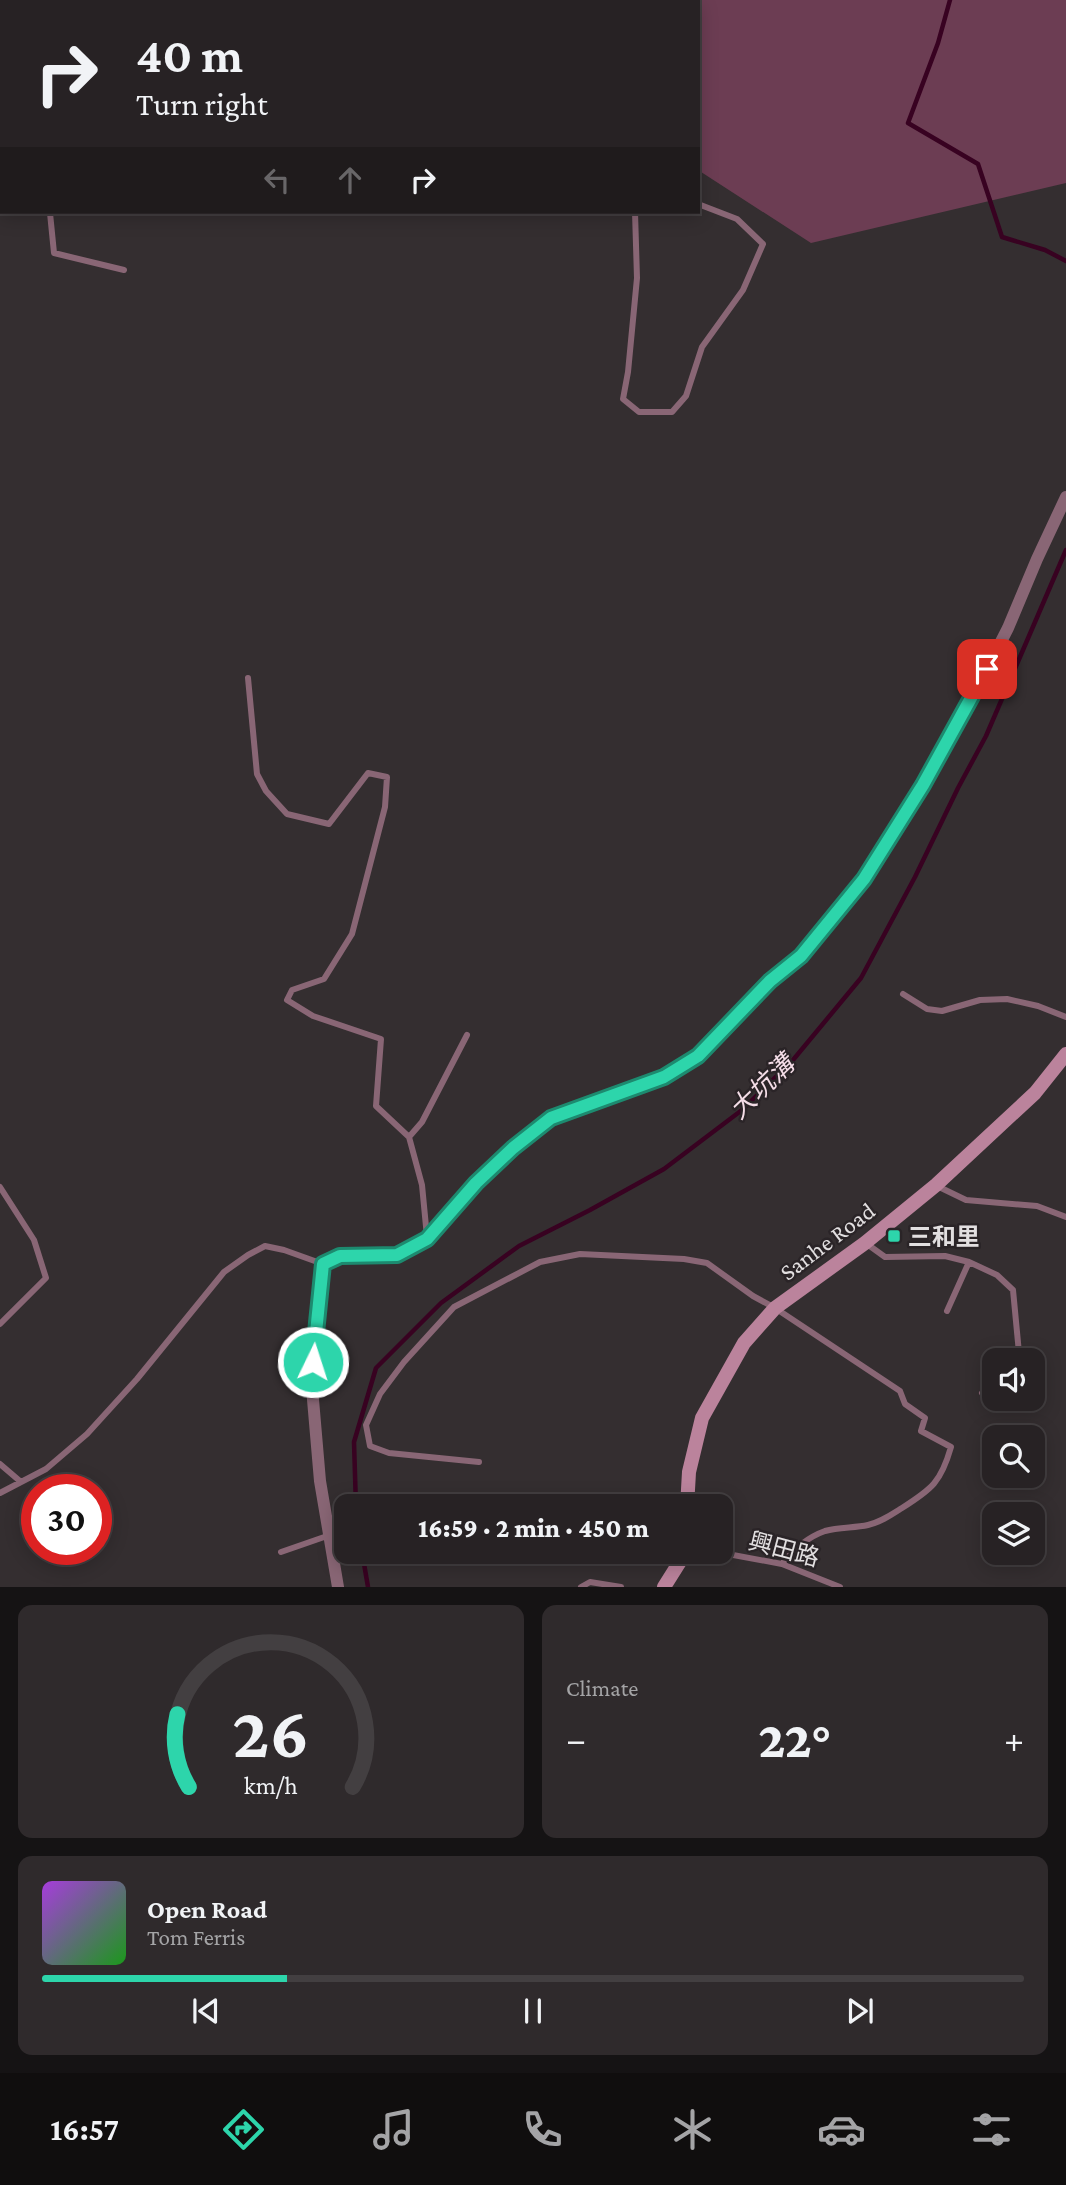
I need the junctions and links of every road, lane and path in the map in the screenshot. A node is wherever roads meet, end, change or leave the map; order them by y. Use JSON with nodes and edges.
{"nodes":[{"id":1,"x":700,"y":205,"type":"edge"},
{"id":2,"x":50,"y":214,"type":"edge"},
{"id":3,"x":635,"y":214,"type":"edge"},
{"id":4,"x":124,"y":270,"type":"dead end"},
{"id":5,"x":1066,"y":497,"type":"edge"},
{"id":6,"x":248,"y":678,"type":"dead end"},
{"id":7,"x":903,"y":994,"type":"dead end"},
{"id":8,"x":1066,"y":1017,"type":"edge"},
{"id":9,"x":467,"y":1035,"type":"dead end"},
{"id":10,"x":1066,"y":1054,"type":"edge"},
{"id":11,"x":409,"y":1137,"type":"junction"},
{"id":12,"x":936,"y":1185,"type":"junction"},
{"id":13,"x":0,"y":1188,"type":"edge"},
{"id":14,"x":1066,"y":1217,"type":"edge"},
{"id":15,"x":427,"y":1239,"type":"junction"},
{"id":16,"x":865,"y":1243,"type":"junction"},
{"id":17,"x":969,"y":1262,"type":"junction"},
{"id":18,"x":323,"y":1264,"type":"junction"},
{"id":19,"x":775,"y":1308,"type":"junction"},
{"id":20,"x":947,"y":1311,"type":"dead end"},
{"id":21,"x":0,"y":1324,"type":"edge"},
{"id":22,"x":1019,"y":1348,"type":"edge"},
{"id":23,"x":479,"y":1462,"type":"dead end"},
{"id":24,"x":0,"y":1464,"type":"edge"},
{"id":25,"x":36,"y":1474,"type":"edge"},
{"id":26,"x":21,"y":1482,"type":"joint"},
{"id":27,"x":0,"y":1493,"type":"edge"},
{"id":28,"x":688,"y":1494,"type":"edge"},
{"id":29,"x":330,"y":1535,"type":"junction"},
{"id":30,"x":281,"y":1552,"type":"dead end"},
{"id":31,"x":733,"y":1555,"type":"edge"},
{"id":32,"x":678,"y":1564,"type":"edge"},
{"id":33,"x":782,"y":1564,"type":"junction"},
{"id":34,"x":338,"y":1587,"type":"edge"},
{"id":35,"x":581,"y":1587,"type":"edge"},
{"id":36,"x":621,"y":1587,"type":"edge"},
{"id":37,"x":664,"y":1587,"type":"edge"},
{"id":38,"x":840,"y":1587,"type":"edge"}],
"edges":[{"from":1,"to":3,"type":"lane"},
{"from":2,"to":4,"type":"lane"},
{"from":5,"to":15,"type":"street"},
{"from":6,"to":11,"type":"lane"},
{"from":7,"to":8,"type":"lane"},
{"from":9,"to":11,"type":"lane"},
{"from":10,"to":12,"type":"main road","name":"Sanhe Road"},
{"from":11,"to":15,"type":"lane"},
{"from":12,"to":14,"type":"lane"},
{"from":12,"to":16,"type":"main road","name":"Sanhe Road"},
{"from":13,"to":21,"type":"lane"},
{"from":15,"to":18,"type":"street"},
{"from":16,"to":17,"type":"lane"},
{"from":16,"to":19,"type":"main road","name":"Sanhe Road"},
{"from":17,"to":20,"type":"lane"},
{"from":17,"to":22,"type":"lane"},
{"from":18,"to":25,"type":"lane"},
{"from":18,"to":29,"type":"street"},
{"from":19,"to":23,"type":"lane"},
{"from":19,"to":28,"type":"main road","name":"Sanhe Road"},
{"from":19,"to":33,"type":"lane"},
{"from":24,"to":26,"type":"lane"},
{"from":26,"to":27,"type":"lane"},
{"from":29,"to":30,"type":"lane"},
{"from":29,"to":34,"type":"street"},
{"from":31,"to":33,"type":"lane","name":"興田路"},
{"from":32,"to":37,"type":"main road"},
{"from":33,"to":38,"type":"lane","name":"興田路"},
{"from":35,"to":36,"type":"lane"}]}
